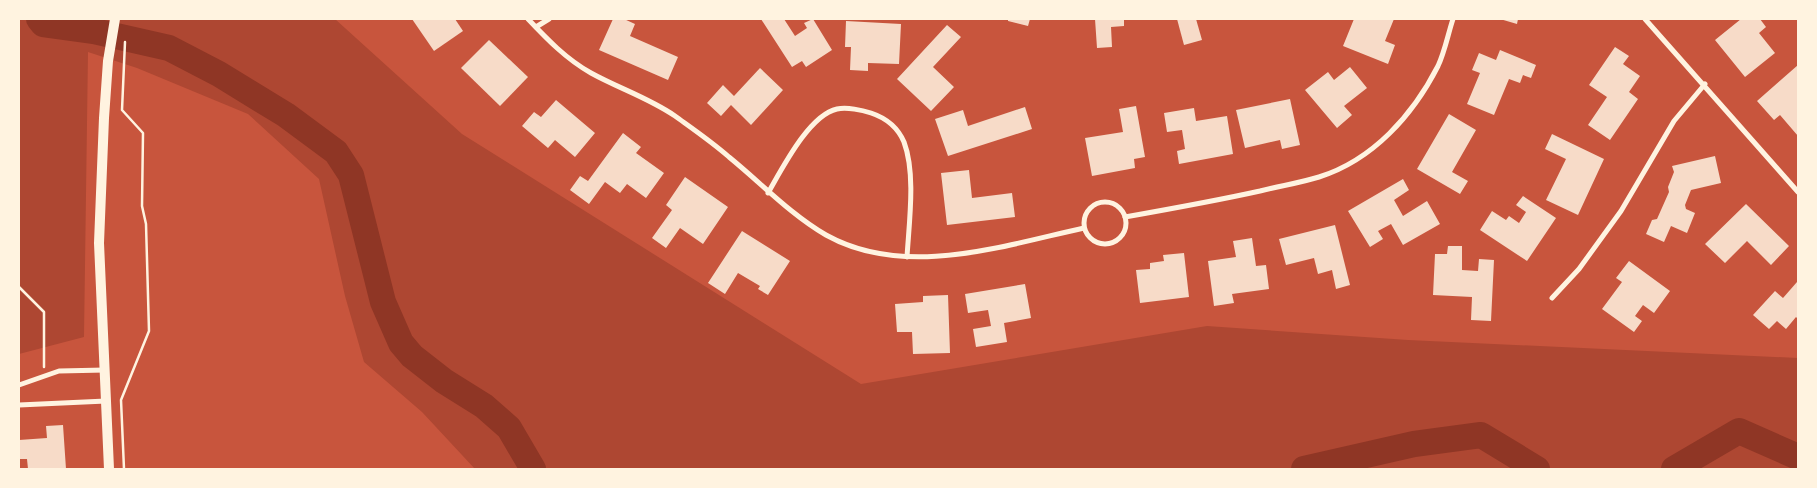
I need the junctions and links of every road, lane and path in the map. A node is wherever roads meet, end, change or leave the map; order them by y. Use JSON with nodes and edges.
{"nodes":[{"id":1,"x":115,"y":19,"type":"edge"},
{"id":2,"x":528,"y":19,"type":"edge"},
{"id":3,"x":549,"y":19,"type":"edge"},
{"id":4,"x":1453,"y":19,"type":"edge"},
{"id":5,"x":1645,"y":19,"type":"edge"},
{"id":6,"x":536,"y":28,"type":"junction"},
{"id":7,"x":123,"y":62,"type":"dead end"},
{"id":8,"x":1705,"y":84,"type":"junction"},
{"id":9,"x":1798,"y":192,"type":"edge"},
{"id":10,"x":768,"y":193,"type":"junction"},
{"id":11,"x":1125,"y":217,"type":"junction"},
{"id":12,"x":1084,"y":228,"type":"junction"},
{"id":13,"x":907,"y":257,"type":"junction"},
{"id":14,"x":19,"y":287,"type":"edge"},
{"id":15,"x":1552,"y":298,"type":"dead end"},
{"id":16,"x":105,"y":370,"type":"junction"},
{"id":17,"x":44,"y":376,"type":"junction"},
{"id":18,"x":19,"y":385,"type":"edge"},
{"id":19,"x":106,"y":401,"type":"junction"},
{"id":20,"x":19,"y":405,"type":"edge"},
{"id":21,"x":109,"y":469,"type":"edge"},
{"id":22,"x":124,"y":469,"type":"edge"}],
"edges":[{"from":1,"to":16,"type":"main road"},
{"from":2,"to":6,"type":"street"},
{"from":3,"to":6,"type":"street"},
{"from":4,"to":11,"type":"street"},
{"from":5,"to":8,"type":"street"},
{"from":6,"to":10,"type":"street"},
{"from":7,"to":22,"type":"path"},
{"from":8,"to":9,"type":"street"},
{"from":8,"to":15,"type":"street"},
{"from":10,"to":13,"type":"street"},
{"from":10,"to":13,"type":"street"},
{"from":11,"to":12,"type":"street"},
{"from":11,"to":12,"type":"street"},
{"from":12,"to":13,"type":"street"},
{"from":14,"to":17,"type":"path"},
{"from":16,"to":17,"type":"street"},
{"from":16,"to":19,"type":"main road"},
{"from":17,"to":18,"type":"street"},
{"from":19,"to":20,"type":"street"},
{"from":19,"to":21,"type":"main road"}]}
